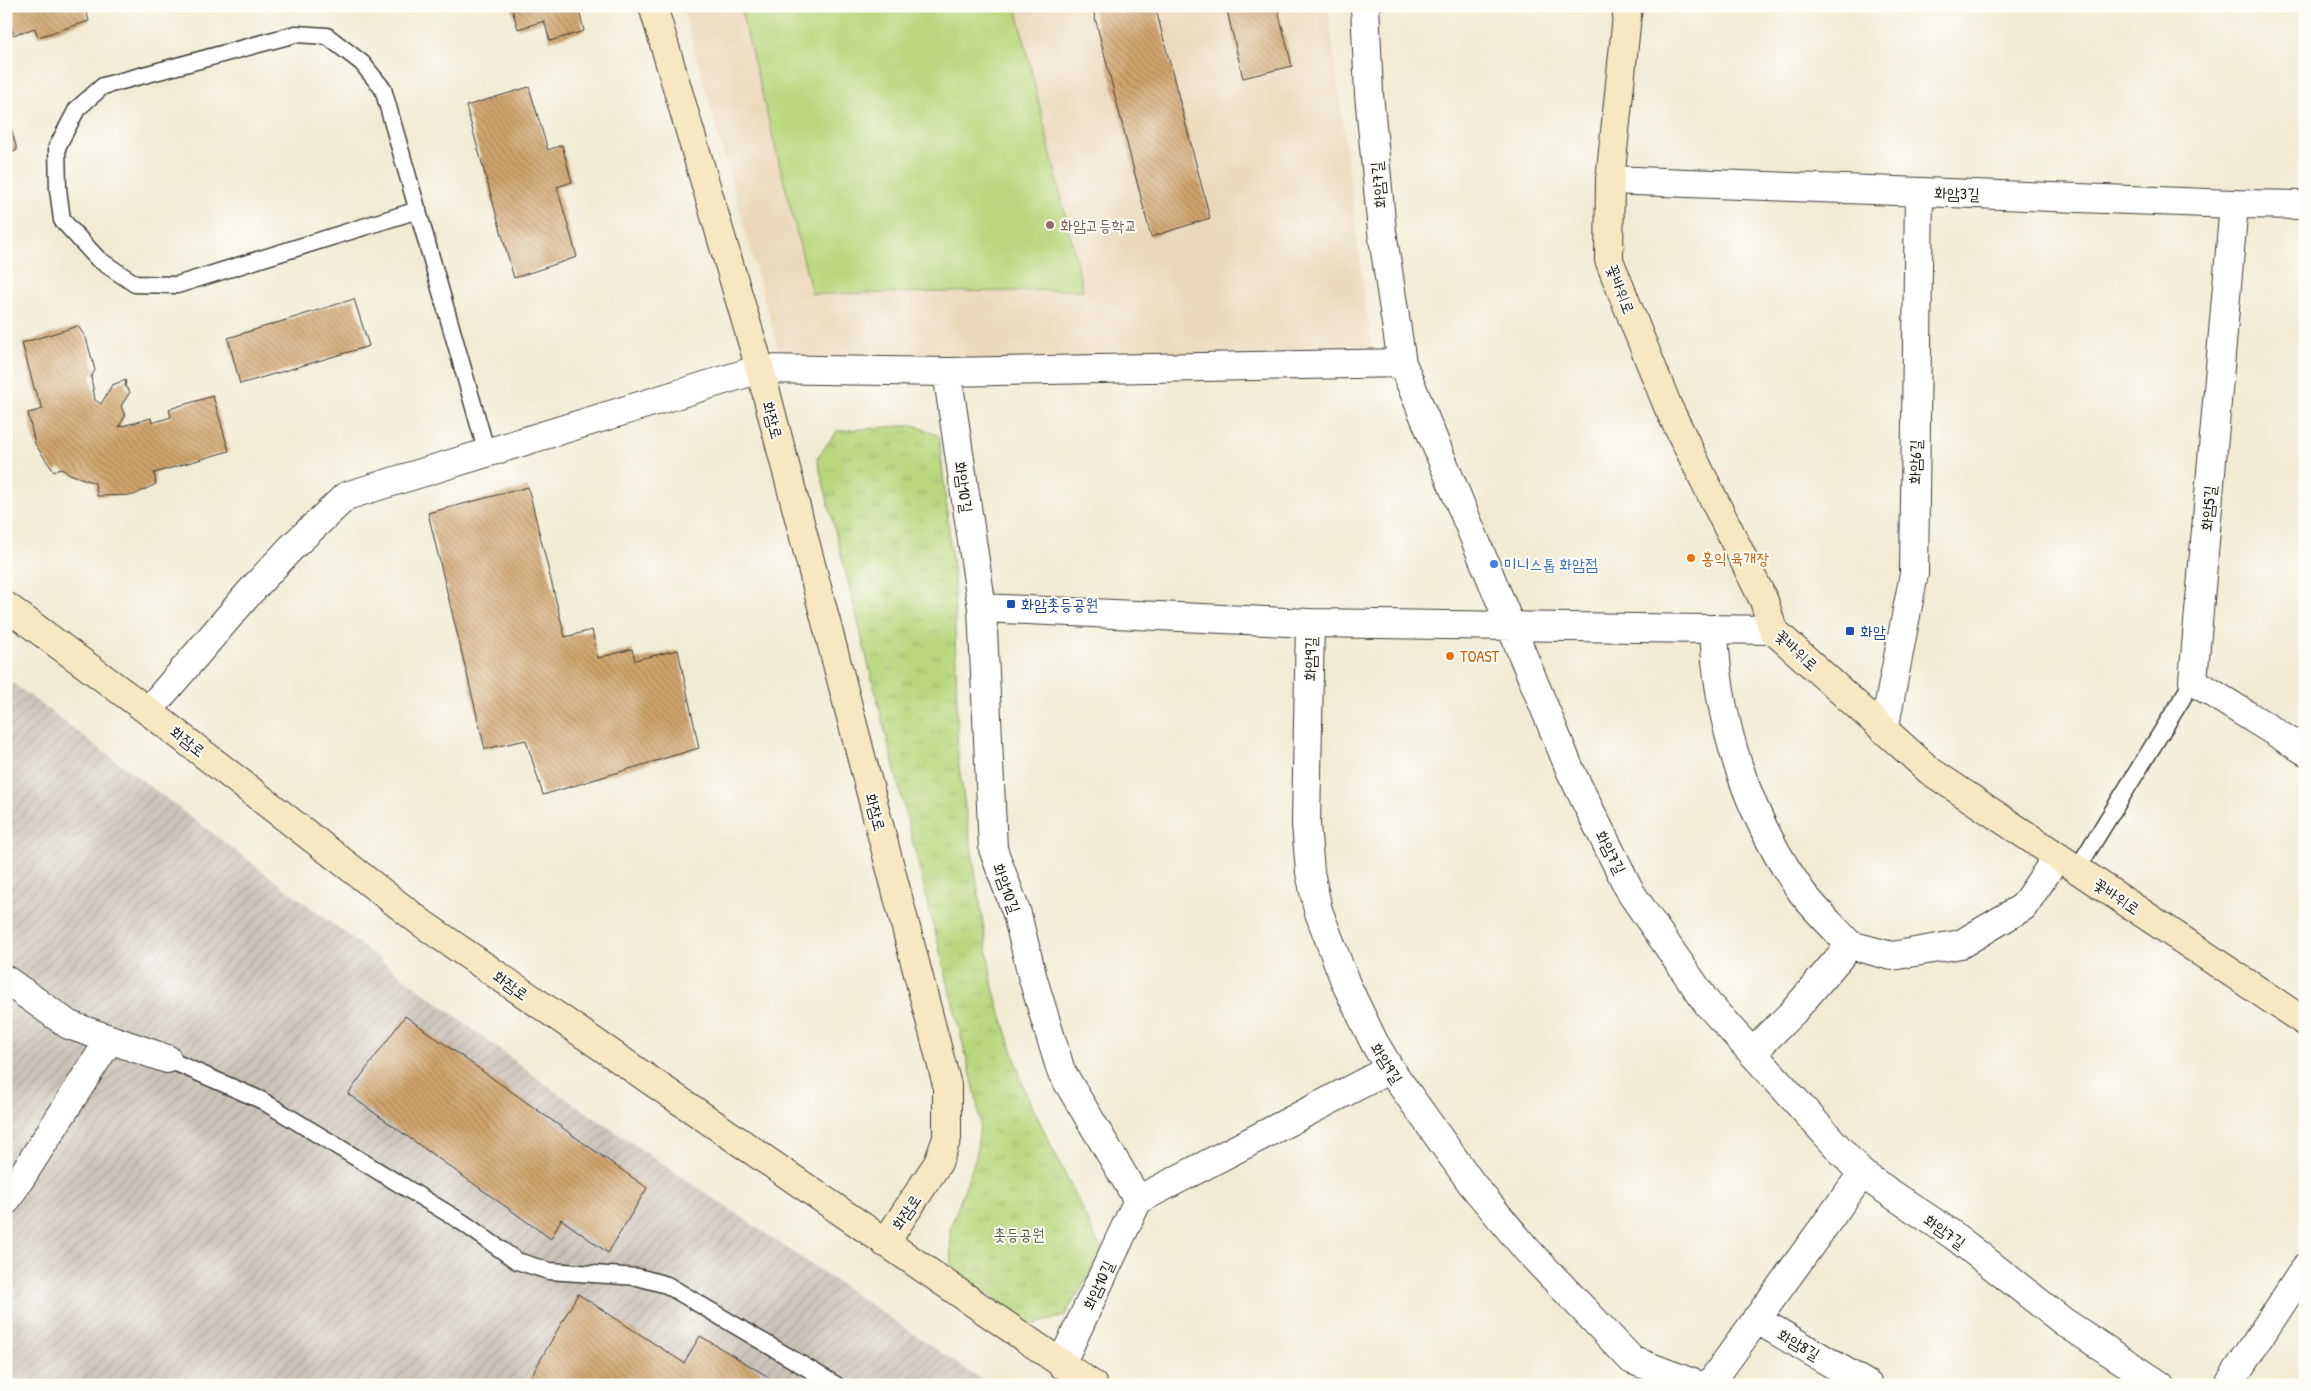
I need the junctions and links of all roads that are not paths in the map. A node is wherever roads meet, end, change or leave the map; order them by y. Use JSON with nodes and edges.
{"nodes":[{"id":1,"x":653,"y":6,"type":"edge"},
{"id":2,"x":1365,"y":6,"type":"edge"},
{"id":3,"x":1628,"y":6,"type":"edge"},
{"id":4,"x":1610,"y":180,"type":"junction"},
{"id":5,"x":1919,"y":192,"type":"junction"},
{"id":6,"x":2234,"y":204,"type":"junction"},
{"id":7,"x":2305,"y":205,"type":"edge"},
{"id":8,"x":418,"y":210,"type":"junction"},
{"id":9,"x":1402,"y":363,"type":"junction"},
{"id":10,"x":760,"y":369,"type":"junction"},
{"id":11,"x":947,"y":372,"type":"junction"},
{"id":12,"x":487,"y":453,"type":"junction"},
{"id":13,"x":6,"y":606,"type":"edge"},
{"id":14,"x":982,"y":608,"type":"junction"},
{"id":15,"x":1310,"y":623,"type":"junction"},
{"id":16,"x":1511,"y":626,"type":"junction"},
{"id":17,"x":1714,"y":629,"type":"junction"},
{"id":18,"x":1773,"y":630,"type":"junction"},
{"id":19,"x":2193,"y":681,"type":"junction"},
{"id":20,"x":148,"y":711,"type":"junction"},
{"id":21,"x":1884,"y":730,"type":"junction"},
{"id":22,"x":2305,"y":751,"type":"edge"},
{"id":23,"x":2067,"y":863,"type":"junction"},
{"id":24,"x":1850,"y":945,"type":"junction"},
{"id":25,"x":6,"y":980,"type":"edge"},
{"id":26,"x":2305,"y":1022,"type":"edge"},
{"id":27,"x":110,"y":1039,"type":"junction"},
{"id":28,"x":1752,"y":1053,"type":"junction"},
{"id":29,"x":167,"y":1059,"type":"joint"},
{"id":30,"x":1390,"y":1068,"type":"junction"},
{"id":31,"x":1862,"y":1174,"type":"junction"},
{"id":32,"x":1138,"y":1200,"type":"junction"},
{"id":33,"x":6,"y":1201,"type":"edge"},
{"id":34,"x":885,"y":1243,"type":"junction"},
{"id":35,"x":2305,"y":1268,"type":"edge"},
{"id":36,"x":1756,"y":1319,"type":"junction"},
{"id":37,"x":1061,"y":1364,"type":"junction"},
{"id":38,"x":836,"y":1385,"type":"edge"},
{"id":39,"x":1093,"y":1385,"type":"edge"},
{"id":40,"x":1698,"y":1385,"type":"edge"},
{"id":41,"x":1709,"y":1385,"type":"edge"},
{"id":42,"x":1868,"y":1385,"type":"edge"},
{"id":43,"x":2160,"y":1385,"type":"edge"},
{"id":44,"x":2228,"y":1385,"type":"edge"}],
"edges":[{"from":1,"to":10,"type":"street","name":"화잠로"},
{"from":2,"to":9,"type":"street","name":"화암7길"},
{"from":3,"to":4,"type":"street","name":"꽃바위로"},
{"from":4,"to":5,"type":"street","name":"화암3길"},
{"from":4,"to":18,"type":"street","name":"꽃바위로"},
{"from":5,"to":6,"type":"street","name":"화암3길"},
{"from":5,"to":21,"type":"street","name":"화암6길"},
{"from":6,"to":7,"type":"street","name":"화암3길"},
{"from":6,"to":19,"type":"street","name":"화암5길"},
{"from":8,"to":8,"type":"lane"},
{"from":8,"to":12,"type":"lane"},
{"from":9,"to":11,"type":"street"},
{"from":9,"to":16,"type":"street","name":"화암7길"},
{"from":10,"to":11,"type":"street"},
{"from":10,"to":12,"type":"street"},
{"from":10,"to":34,"type":"street","name":"화잠로"},
{"from":11,"to":14,"type":"street","name":"화암10길"},
{"from":12,"to":20,"type":"street"},
{"from":13,"to":20,"type":"street","name":"화잠로"},
{"from":14,"to":15,"type":"street"},
{"from":14,"to":32,"type":"street","name":"화암10길"},
{"from":15,"to":16,"type":"street"},
{"from":15,"to":30,"type":"street","name":"화암9길"},
{"from":16,"to":17,"type":"street"},
{"from":16,"to":28,"type":"street","name":"화암7길"},
{"from":17,"to":18,"type":"street"},
{"from":17,"to":24,"type":"street"},
{"from":18,"to":21,"type":"street","name":"꽃바위로"},
{"from":19,"to":22,"type":"street"},
{"from":19,"to":23,"type":"lane"},
{"from":20,"to":34,"type":"street","name":"화잠로"},
{"from":21,"to":23,"type":"street","name":"꽃바위로"},
{"from":23,"to":24,"type":"street"},
{"from":23,"to":26,"type":"street","name":"꽃바위로"},
{"from":24,"to":28,"type":"street"},
{"from":25,"to":27,"type":"street"},
{"from":27,"to":29,"type":"street"},
{"from":27,"to":33,"type":"street"},
{"from":28,"to":31,"type":"street","name":"화암7길"},
{"from":29,"to":38,"type":"lane"},
{"from":30,"to":32,"type":"street"},
{"from":30,"to":40,"type":"street","name":"화암9길"},
{"from":31,"to":36,"type":"street"},
{"from":31,"to":43,"type":"street","name":"화암7길"},
{"from":32,"to":37,"type":"street","name":"화암10길"},
{"from":34,"to":37,"type":"street","name":"화잠로"},
{"from":35,"to":44,"type":"street"},
{"from":36,"to":41,"type":"street"},
{"from":36,"to":42,"type":"street","name":"화암8길"},
{"from":37,"to":39,"type":"street","name":"화잠로"}]}
